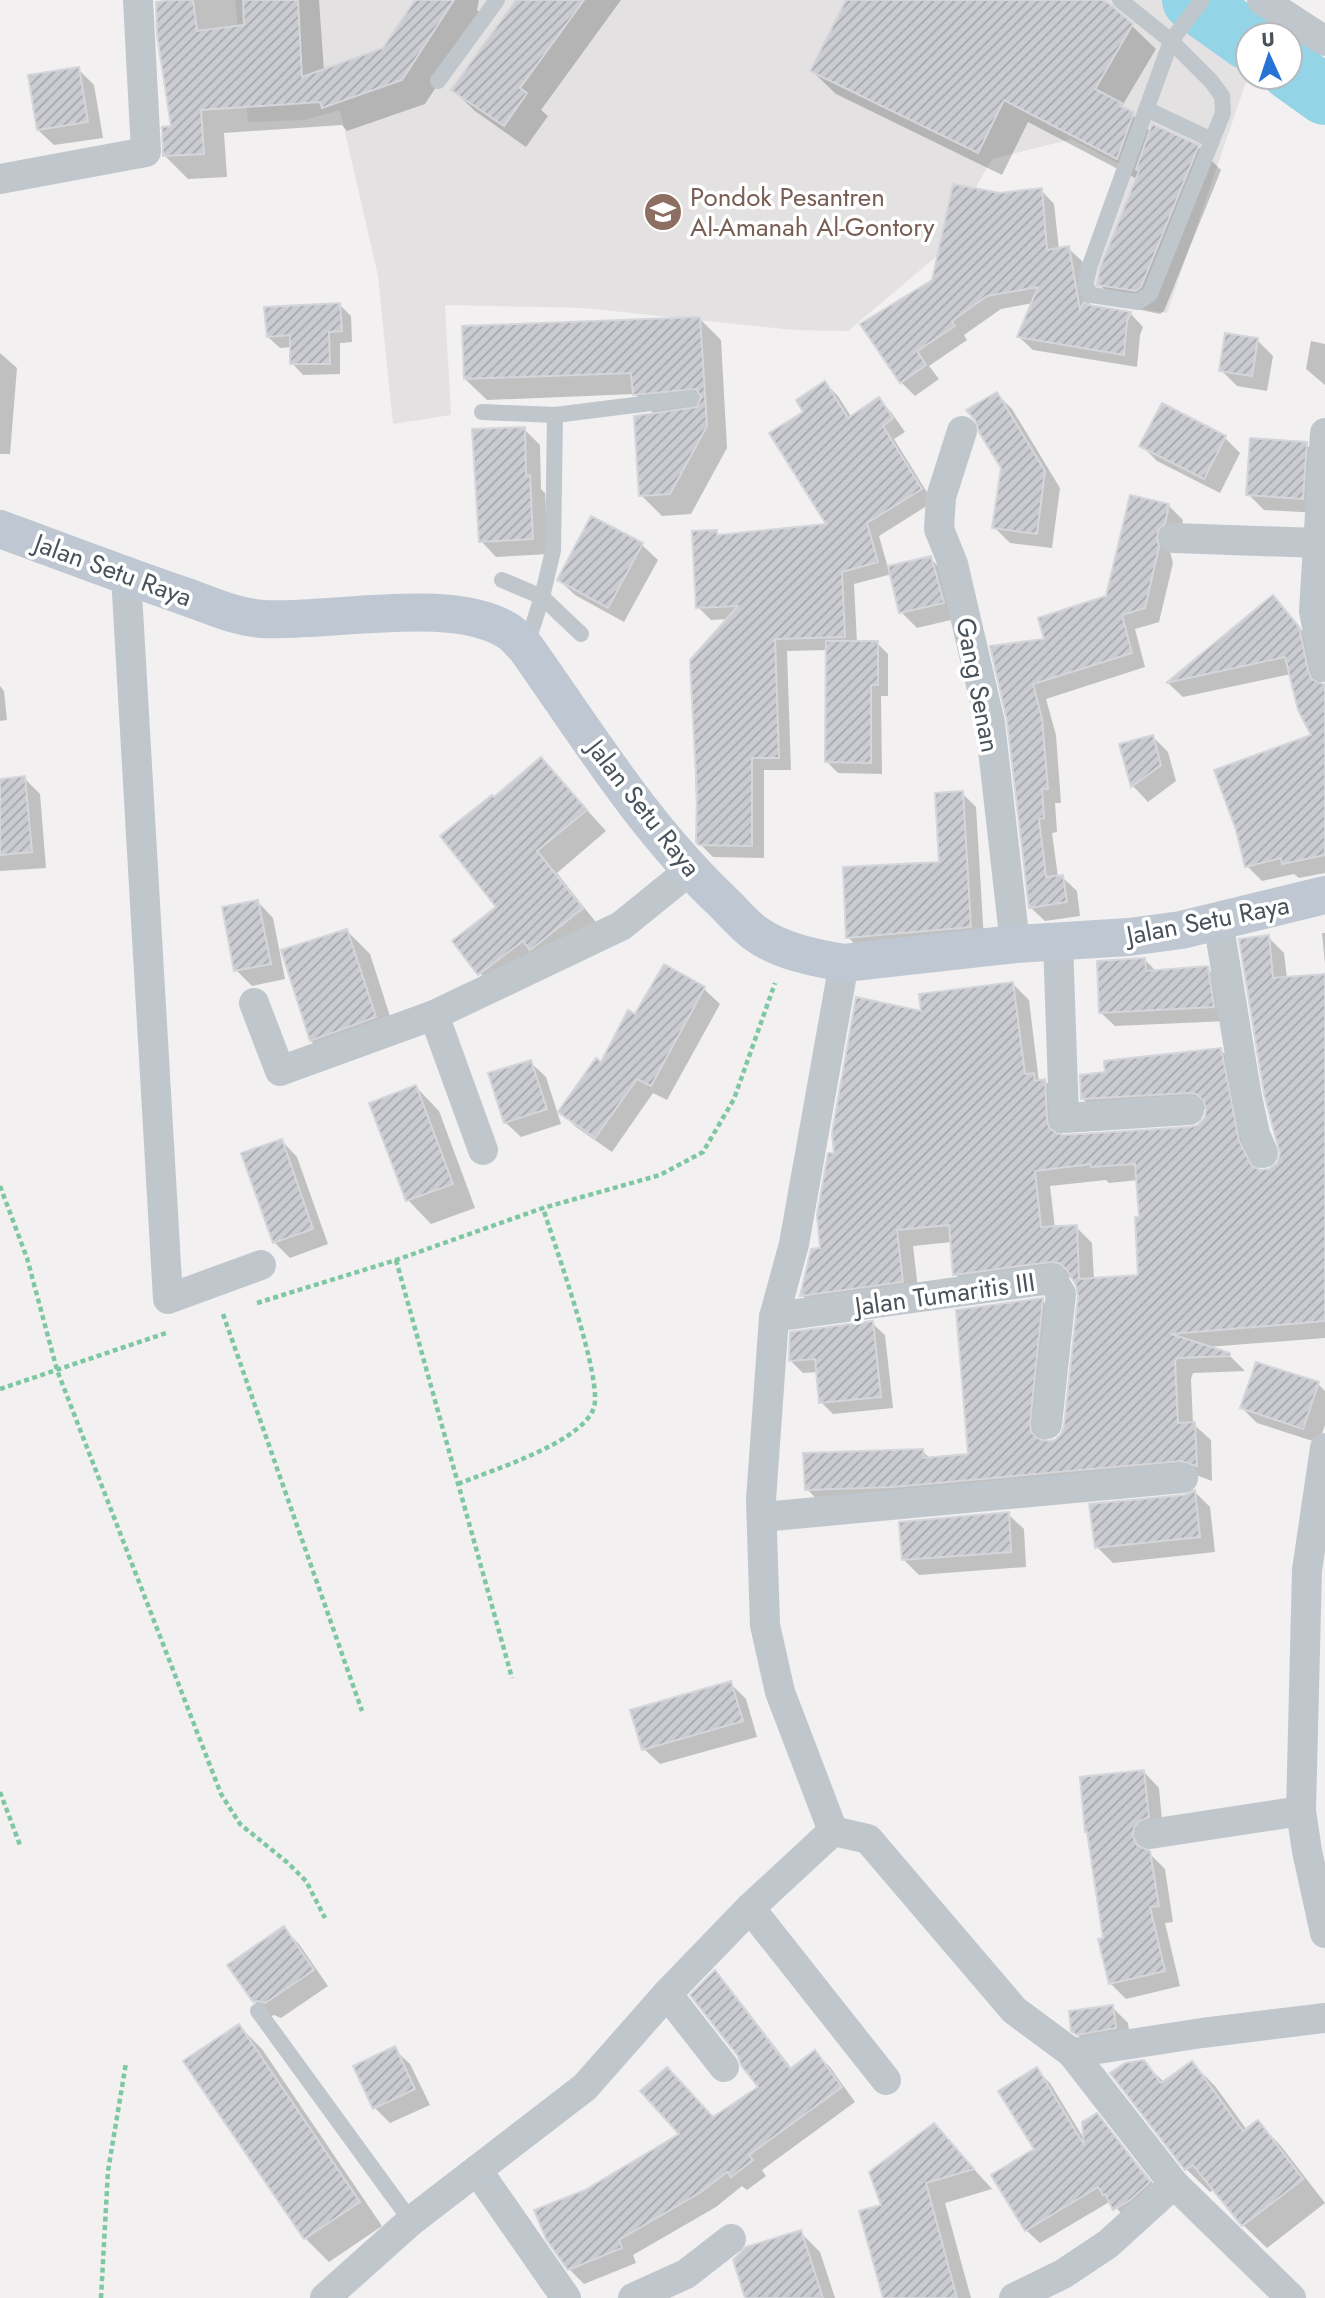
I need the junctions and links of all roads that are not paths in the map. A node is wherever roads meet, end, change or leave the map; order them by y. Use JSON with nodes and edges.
{"nodes":[{"id":1,"x":138,"y":0,"type":"edge"},
{"id":2,"x":497,"y":0,"type":"edge"},
{"id":3,"x":1120,"y":0,"type":"edge"},
{"id":4,"x":1202,"y":0,"type":"edge"},
{"id":5,"x":1262,"y":0,"type":"edge"},
{"id":6,"x":1171,"y":41,"type":"junction"},
{"id":7,"x":1325,"y":41,"type":"edge"},
{"id":8,"x":438,"y":81,"type":"dead end"},
{"id":9,"x":1148,"y":110,"type":"junction"},
{"id":10,"x":1212,"y":140,"type":"junction"},
{"id":11,"x":0,"y":179,"type":"edge"},
{"id":12,"x":691,"y":398,"type":"dead end"},
{"id":13,"x":482,"y":412,"type":"dead end"},
{"id":14,"x":555,"y":415,"type":"junction"},
{"id":15,"x":962,"y":431,"type":"dead end"},
{"id":16,"x":1325,"y":433,"type":"edge"},
{"id":17,"x":0,"y":528,"type":"edge"},
{"id":18,"x":1174,"y":538,"type":"dead end"},
{"id":19,"x":1318,"y":542,"type":"junction"},
{"id":20,"x":126,"y":576,"type":"junction"},
{"id":21,"x":502,"y":580,"type":"dead end"},
{"id":22,"x":542,"y":597,"type":"junction"},
{"id":23,"x":580,"y":635,"type":"dead end"},
{"id":24,"x":526,"y":648,"type":"junction"},
{"id":25,"x":1325,"y":667,"type":"edge"},
{"id":26,"x":689,"y":871,"type":"junction"},
{"id":27,"x":1325,"y":895,"type":"edge"},
{"id":28,"x":1218,"y":921,"type":"junction"},
{"id":29,"x":1058,"y":941,"type":"junction"},
{"id":30,"x":1015,"y":944,"type":"junction"},
{"id":31,"x":844,"y":963,"type":"junction"},
{"id":32,"x":254,"y":1003,"type":"dead end"},
{"id":33,"x":434,"y":1015,"type":"junction"},
{"id":34,"x":1189,"y":1110,"type":"dead end"},
{"id":35,"x":483,"y":1150,"type":"dead end"},
{"id":36,"x":1263,"y":1153,"type":"dead end"},
{"id":37,"x":261,"y":1265,"type":"dead end"},
{"id":38,"x":774,"y":1317,"type":"junction"},
{"id":39,"x":1047,"y":1424,"type":"dead end"},
{"id":40,"x":1325,"y":1448,"type":"edge"},
{"id":41,"x":1183,"y":1478,"type":"dead end"},
{"id":42,"x":762,"y":1517,"type":"junction"},
{"id":43,"x":1301,"y":1811,"type":"junction"},
{"id":44,"x":833,"y":1831,"type":"junction"},
{"id":45,"x":1150,"y":1834,"type":"dead end"},
{"id":46,"x":750,"y":1908,"type":"junction"},
{"id":47,"x":1325,"y":1933,"type":"edge"},
{"id":48,"x":667,"y":1994,"type":"junction"},
{"id":49,"x":257,"y":2011,"type":"dead end"},
{"id":50,"x":1325,"y":2018,"type":"edge"},
{"id":51,"x":1072,"y":2053,"type":"junction"},
{"id":52,"x":724,"y":2067,"type":"dead end"},
{"id":53,"x":886,"y":2080,"type":"dead end"},
{"id":54,"x":477,"y":2170,"type":"junction"},
{"id":55,"x":1174,"y":2184,"type":"junction"},
{"id":56,"x":411,"y":2221,"type":"junction"},
{"id":57,"x":731,"y":2239,"type":"dead end"},
{"id":58,"x":325,"y":2298,"type":"edge"},
{"id":59,"x":566,"y":2298,"type":"edge"},
{"id":60,"x":633,"y":2298,"type":"edge"},
{"id":61,"x":1014,"y":2298,"type":"edge"},
{"id":62,"x":1291,"y":2298,"type":"edge"}],
"edges":[{"from":1,"to":11,"type":"street"},
{"from":2,"to":8,"type":"lane"},
{"from":3,"to":6,"type":"lane"},
{"from":4,"to":6,"type":"lane"},
{"from":5,"to":7,"type":"street"},
{"from":6,"to":9,"type":"lane"},
{"from":6,"to":10,"type":"lane"},
{"from":9,"to":10,"type":"lane"},
{"from":9,"to":10,"type":"lane"},
{"from":12,"to":14,"type":"lane"},
{"from":13,"to":14,"type":"lane"},
{"from":14,"to":22,"type":"lane"},
{"from":15,"to":30,"type":"street","name":"Gang Senan"},
{"from":16,"to":19,"type":"street"},
{"from":17,"to":20,"type":"street","name":"Jalan Setu Raya"},
{"from":18,"to":19,"type":"street"},
{"from":19,"to":25,"type":"street"},
{"from":20,"to":24,"type":"street","name":"Jalan Setu Raya"},
{"from":20,"to":37,"type":"street"},
{"from":21,"to":22,"type":"lane"},
{"from":22,"to":23,"type":"lane"},
{"from":22,"to":24,"type":"lane"},
{"from":24,"to":26,"type":"street","name":"Jalan Setu Raya"},
{"from":26,"to":31,"type":"street","name":"Jalan Setu Raya"},
{"from":26,"to":33,"type":"street"},
{"from":27,"to":28,"type":"street","name":"Jalan Setu Raya"},
{"from":28,"to":29,"type":"street","name":"Jalan Setu Raya"},
{"from":28,"to":36,"type":"street"},
{"from":29,"to":30,"type":"street","name":"Jalan Setu Raya"},
{"from":29,"to":34,"type":"street"},
{"from":30,"to":31,"type":"street","name":"Jalan Setu Raya"},
{"from":31,"to":38,"type":"street"},
{"from":32,"to":33,"type":"street"},
{"from":33,"to":35,"type":"street"},
{"from":38,"to":39,"type":"street","name":"Jalan Tumaritis III"},
{"from":38,"to":42,"type":"street"},
{"from":40,"to":43,"type":"street"},
{"from":41,"to":42,"type":"street"},
{"from":42,"to":44,"type":"street"},
{"from":43,"to":45,"type":"street"},
{"from":43,"to":47,"type":"street"},
{"from":44,"to":46,"type":"street"},
{"from":44,"to":51,"type":"street"},
{"from":46,"to":48,"type":"street"},
{"from":46,"to":53,"type":"street"},
{"from":48,"to":52,"type":"street"},
{"from":48,"to":54,"type":"street"},
{"from":49,"to":56,"type":"lane"},
{"from":50,"to":51,"type":"street"},
{"from":51,"to":55,"type":"street"},
{"from":54,"to":56,"type":"street"},
{"from":54,"to":59,"type":"street"},
{"from":55,"to":61,"type":"street"},
{"from":55,"to":62,"type":"street"},
{"from":56,"to":58,"type":"street"},
{"from":57,"to":60,"type":"street"}]}
